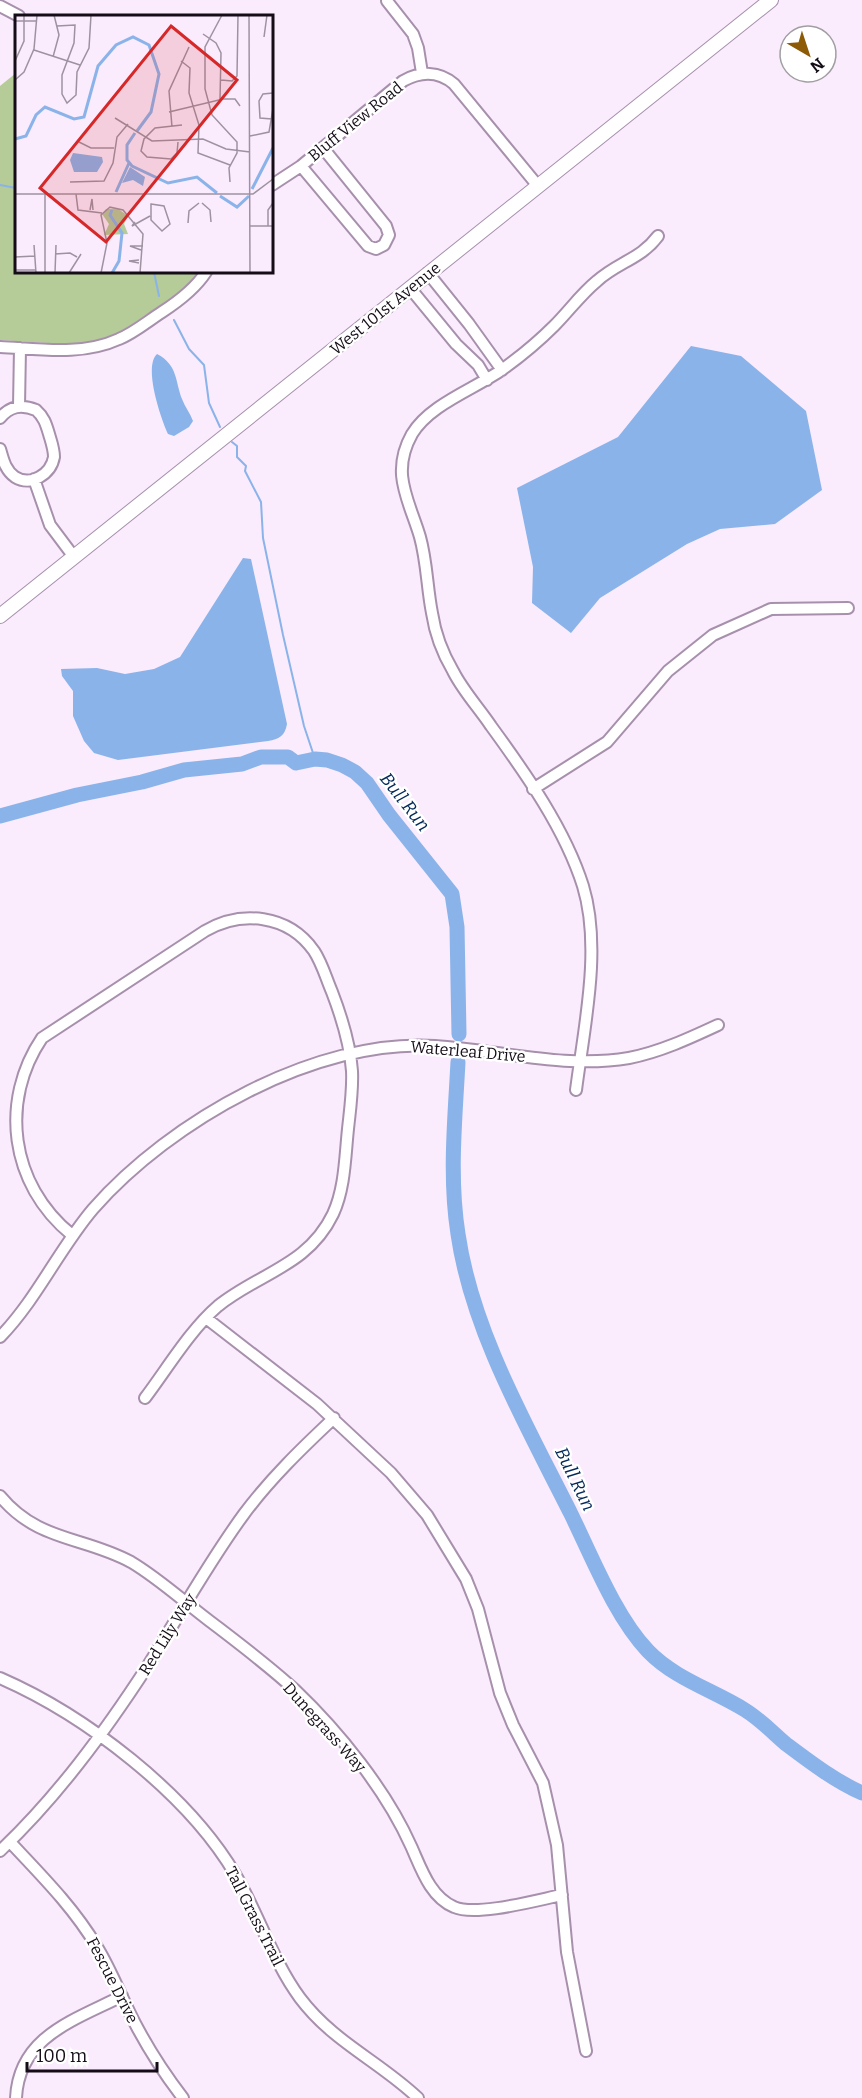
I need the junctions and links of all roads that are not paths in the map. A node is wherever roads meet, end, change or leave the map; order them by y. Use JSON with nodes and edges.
{"nodes":[{"id":1,"x":771,"y":0,"type":"edge"},
{"id":2,"x":387,"y":1,"type":"edge"},
{"id":3,"x":0,"y":6,"type":"edge"},
{"id":4,"x":17,"y":15,"type":"edge"},
{"id":5,"x":422,"y":73,"type":"junction"},
{"id":6,"x":323,"y":148,"type":"junction"},
{"id":7,"x":301,"y":166,"type":"junction"},
{"id":8,"x":273,"y":184,"type":"edge"},
{"id":9,"x":538,"y":186,"type":"junction"},
{"id":10,"x":658,"y":236,"type":"dead end"},
{"id":11,"x":205,"y":273,"type":"edge"},
{"id":12,"x":428,"y":273,"type":"junction"},
{"id":13,"x":410,"y":288,"type":"junction"},
{"id":14,"x":0,"y":347,"type":"edge"},
{"id":15,"x":20,"y":348,"type":"junction"},
{"id":16,"x":502,"y":370,"type":"junction"},
{"id":17,"x":487,"y":380,"type":"junction"},
{"id":18,"x":19,"y":406,"type":"junction"},
{"id":19,"x":0,"y":418,"type":"edge"},
{"id":20,"x":0,"y":448,"type":"edge"},
{"id":21,"x":34,"y":479,"type":"junction"},
{"id":22,"x":74,"y":557,"type":"junction"},
{"id":23,"x":848,"y":608,"type":"dead end"},
{"id":24,"x":0,"y":616,"type":"edge"},
{"id":25,"x":533,"y":789,"type":"junction"},
{"id":26,"x":718,"y":1024,"type":"dead end"},
{"id":27,"x":350,"y":1053,"type":"junction"},
{"id":28,"x":580,"y":1061,"type":"junction"},
{"id":29,"x":16,"y":1067,"type":"dead end"},
{"id":30,"x":576,"y":1090,"type":"dead end"},
{"id":31,"x":10,"y":1158,"type":"dead end"},
{"id":32,"x":72,"y":1235,"type":"junction"},
{"id":33,"x":206,"y":1318,"type":"junction"},
{"id":34,"x":0,"y":1337,"type":"edge"},
{"id":35,"x":145,"y":1398,"type":"dead end"},
{"id":36,"x":334,"y":1418,"type":"junction"},
{"id":37,"x":0,"y":1496,"type":"edge"},
{"id":38,"x":186,"y":1603,"type":"junction"},
{"id":39,"x":0,"y":1678,"type":"edge"},
{"id":40,"x":99,"y":1736,"type":"junction"},
{"id":41,"x":10,"y":1842,"type":"junction"},
{"id":42,"x":0,"y":1851,"type":"edge"},
{"id":43,"x":562,"y":1895,"type":"junction"},
{"id":44,"x":122,"y":1996,"type":"junction"},
{"id":45,"x":586,"y":2051,"type":"dead end"},
{"id":46,"x":16,"y":2098,"type":"edge"},
{"id":47,"x":183,"y":2098,"type":"edge"},
{"id":48,"x":418,"y":2098,"type":"edge"}],
"edges":[{"from":1,"to":9,"type":"street","name":"West 101st Avenue"},
{"from":2,"to":5,"type":"street"},
{"from":3,"to":4,"type":"street"},
{"from":5,"to":6,"type":"street","name":"Bluff View Road"},
{"from":5,"to":9,"type":"street","name":"Bluff View Road"},
{"from":6,"to":7,"type":"street","name":"Bluff View Road"},
{"from":6,"to":7,"type":"street"},
{"from":7,"to":8,"type":"street","name":"Bluff View Road"},
{"from":9,"to":12,"type":"street","name":"West 101st Avenue"},
{"from":10,"to":16,"type":"street"},
{"from":11,"to":15,"type":"street"},
{"from":12,"to":13,"type":"street","name":"West 101st Avenue"},
{"from":12,"to":16,"type":"street"},
{"from":13,"to":17,"type":"street"},
{"from":13,"to":22,"type":"street","name":"West 101st Avenue"},
{"from":14,"to":15,"type":"street"},
{"from":15,"to":18,"type":"street"},
{"from":16,"to":17,"type":"street"},
{"from":17,"to":25,"type":"street"},
{"from":18,"to":19,"type":"street"},
{"from":18,"to":21,"type":"street"},
{"from":20,"to":21,"type":"street"},
{"from":21,"to":22,"type":"street"},
{"from":22,"to":24,"type":"street","name":"West 101st Avenue"},
{"from":23,"to":25,"type":"street"},
{"from":25,"to":28,"type":"street"},
{"from":26,"to":28,"type":"street","name":"Waterleaf Drive"},
{"from":27,"to":28,"type":"street","name":"Waterleaf Drive"},
{"from":27,"to":29,"type":"street"},
{"from":27,"to":32,"type":"street","name":"Waterleaf Drive"},
{"from":27,"to":33,"type":"street"},
{"from":28,"to":30,"type":"street"},
{"from":31,"to":32,"type":"street"},
{"from":32,"to":34,"type":"street","name":"Waterleaf Drive"},
{"from":33,"to":35,"type":"street"},
{"from":33,"to":36,"type":"street"},
{"from":36,"to":38,"type":"street","name":"Red Lily Way"},
{"from":36,"to":43,"type":"street"},
{"from":37,"to":38,"type":"street","name":"Dunegrass Way"},
{"from":38,"to":40,"type":"street","name":"Red Lily Way"},
{"from":38,"to":43,"type":"street","name":"Dunegrass Way"},
{"from":39,"to":40,"type":"street","name":"Tall Grass Trail"},
{"from":40,"to":41,"type":"street","name":"Red Lily Way"},
{"from":40,"to":48,"type":"street","name":"Tall Grass Trail"},
{"from":41,"to":42,"type":"street","name":"Red Lily Way"},
{"from":41,"to":44,"type":"street","name":"Fescue Drive"},
{"from":43,"to":45,"type":"street"},
{"from":44,"to":46,"type":"street"},
{"from":44,"to":47,"type":"street","name":"Fescue Drive"}]}
